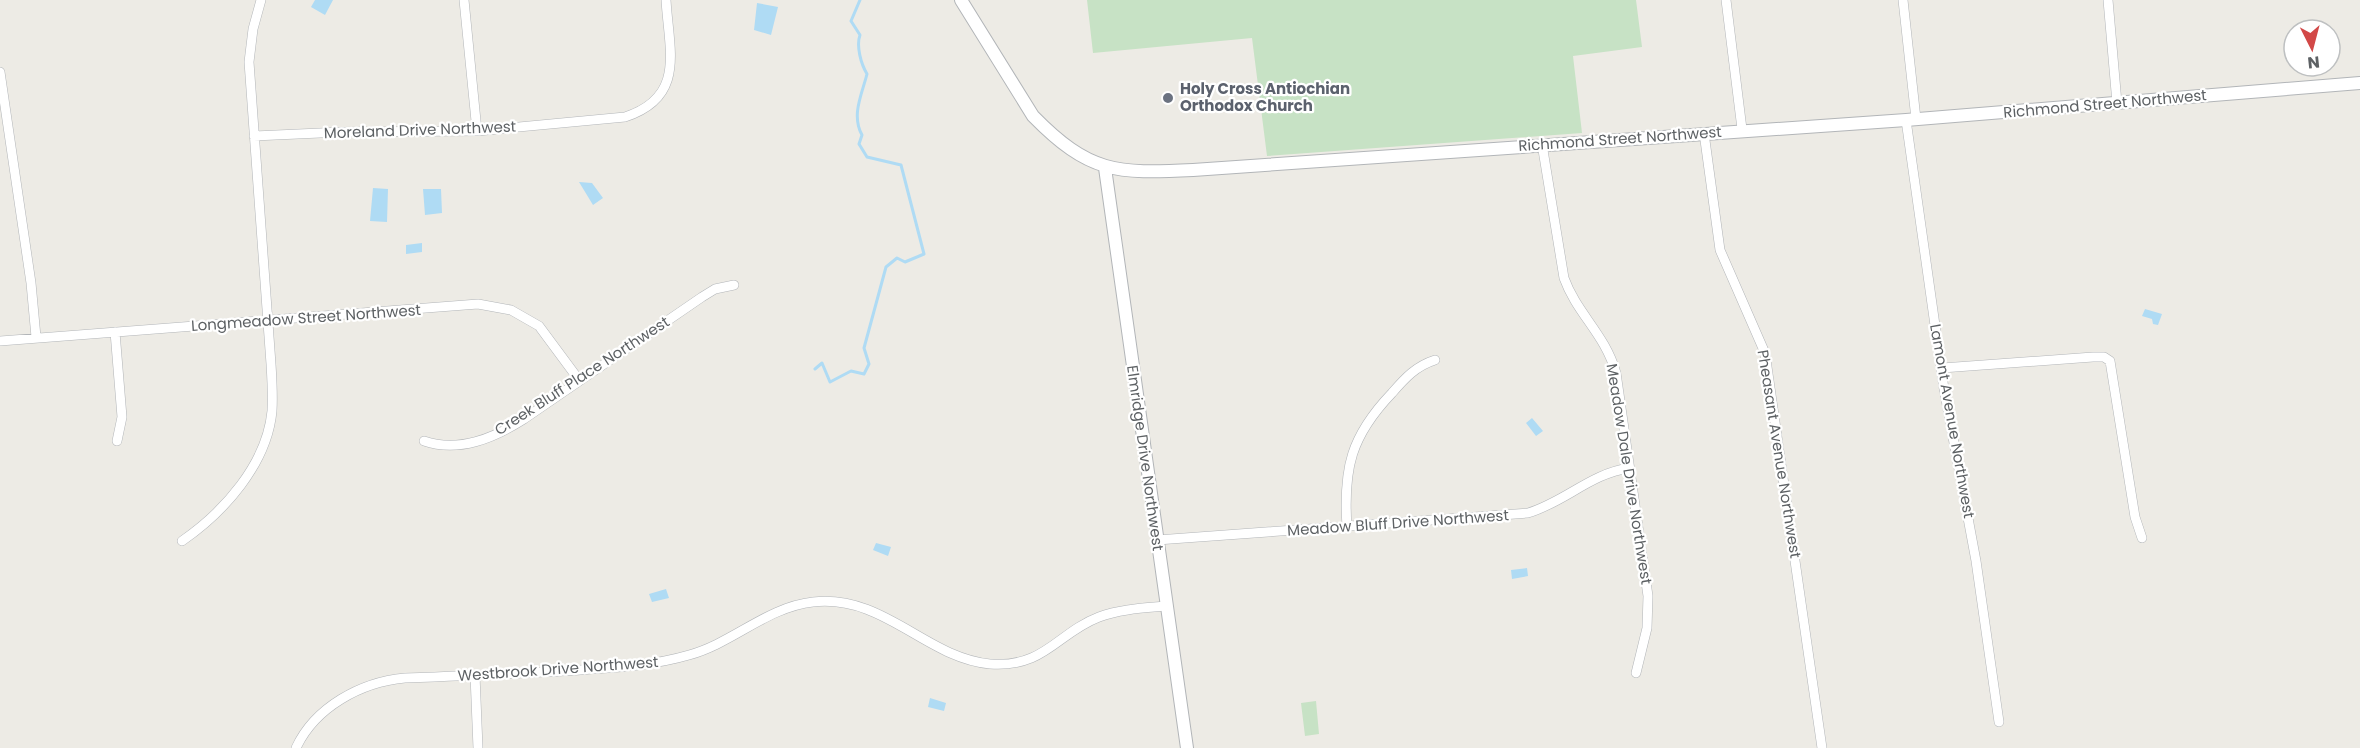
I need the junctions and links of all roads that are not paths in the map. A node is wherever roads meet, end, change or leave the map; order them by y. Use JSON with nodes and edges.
{"nodes":[{"id":1,"x":261,"y":0,"type":"edge"},
{"id":2,"x":464,"y":0,"type":"edge"},
{"id":3,"x":666,"y":0,"type":"edge"},
{"id":4,"x":961,"y":0,"type":"edge"},
{"id":5,"x":1726,"y":0,"type":"edge"},
{"id":6,"x":1903,"y":0,"type":"edge"},
{"id":7,"x":2108,"y":0,"type":"edge"},
{"id":8,"x":0,"y":72,"type":"edge"},
{"id":9,"x":2360,"y":83,"type":"edge"},
{"id":10,"x":2116,"y":103,"type":"junction"},
{"id":11,"x":1911,"y":119,"type":"junction"},
{"id":12,"x":1742,"y":129,"type":"junction"},
{"id":13,"x":477,"y":131,"type":"junction"},
{"id":14,"x":1704,"y":133,"type":"junction"},
{"id":15,"x":254,"y":136,"type":"junction"},
{"id":16,"x":1542,"y":144,"type":"junction"},
{"id":17,"x":1105,"y":168,"type":"junction"},
{"id":18,"x":734,"y":285,"type":"dead end"},
{"id":19,"x":268,"y":320,"type":"junction"},
{"id":20,"x":115,"y":333,"type":"junction"},
{"id":21,"x":36,"y":337,"type":"junction"},
{"id":22,"x":0,"y":341,"type":"edge"},
{"id":23,"x":1435,"y":360,"type":"dead end"},
{"id":24,"x":1942,"y":368,"type":"junction"},
{"id":25,"x":579,"y":380,"type":"junction"},
{"id":26,"x":117,"y":441,"type":"dead end"},
{"id":27,"x":424,"y":441,"type":"dead end"},
{"id":28,"x":1630,"y":468,"type":"junction"},
{"id":29,"x":1347,"y":527,"type":"junction"},
{"id":30,"x":2142,"y":538,"type":"dead end"},
{"id":31,"x":1157,"y":540,"type":"junction"},
{"id":32,"x":182,"y":541,"type":"dead end"},
{"id":33,"x":1167,"y":606,"type":"junction"},
{"id":34,"x":1636,"y":673,"type":"dead end"},
{"id":35,"x":476,"y":675,"type":"junction"},
{"id":36,"x":1999,"y":722,"type":"dead end"},
{"id":37,"x":296,"y":748,"type":"edge"},
{"id":38,"x":478,"y":748,"type":"edge"},
{"id":39,"x":1187,"y":748,"type":"edge"},
{"id":40,"x":1822,"y":748,"type":"edge"}],
"edges":[{"from":1,"to":15,"type":"street"},
{"from":2,"to":13,"type":"street"},
{"from":3,"to":13,"type":"street","name":"Moreland Drive Northwest"},
{"from":4,"to":17,"type":"street","name":"Richmond Street Northwest"},
{"from":5,"to":12,"type":"street"},
{"from":6,"to":11,"type":"street","name":"Lamont Avenue Northwest"},
{"from":7,"to":10,"type":"street"},
{"from":8,"to":21,"type":"street"},
{"from":9,"to":10,"type":"street","name":"Richmond Street Northwest"},
{"from":10,"to":11,"type":"street","name":"Richmond Street Northwest"},
{"from":11,"to":12,"type":"street","name":"Richmond Street Northwest"},
{"from":11,"to":24,"type":"street","name":"Lamont Avenue Northwest"},
{"from":12,"to":14,"type":"street","name":"Richmond Street Northwest"},
{"from":13,"to":15,"type":"street","name":"Moreland Drive Northwest"},
{"from":14,"to":16,"type":"street","name":"Richmond Street Northwest"},
{"from":14,"to":40,"type":"street","name":"Pheasant Avenue Northwest"},
{"from":15,"to":19,"type":"street"},
{"from":16,"to":17,"type":"street","name":"Richmond Street Northwest"},
{"from":16,"to":28,"type":"street","name":"Meadow Dale Drive Northwest"},
{"from":17,"to":31,"type":"street","name":"Elmridge Drive Northwest"},
{"from":18,"to":25,"type":"street","name":"Creek Bluff Place Northwest"},
{"from":19,"to":20,"type":"street","name":"Longmeadow Street Northwest"},
{"from":19,"to":25,"type":"street","name":"Longmeadow Street Northwest"},
{"from":19,"to":32,"type":"street"},
{"from":20,"to":21,"type":"street","name":"Longmeadow Street Northwest"},
{"from":20,"to":26,"type":"street"},
{"from":21,"to":22,"type":"street","name":"Longmeadow Street Northwest"},
{"from":23,"to":29,"type":"street"},
{"from":24,"to":30,"type":"street"},
{"from":24,"to":36,"type":"street","name":"Lamont Avenue Northwest"},
{"from":25,"to":27,"type":"street","name":"Creek Bluff Place Northwest"},
{"from":28,"to":29,"type":"street","name":"Meadow Bluff Drive Northwest"},
{"from":28,"to":34,"type":"street","name":"Meadow Dale Drive Northwest"},
{"from":29,"to":31,"type":"street","name":"Meadow Bluff Drive Northwest"},
{"from":31,"to":33,"type":"street","name":"Elmridge Drive Northwest"},
{"from":33,"to":35,"type":"street","name":"Westbrook Drive Northwest"},
{"from":33,"to":39,"type":"street","name":"Elmridge Drive Northwest"},
{"from":35,"to":37,"type":"street","name":"Westbrook Drive Northwest"},
{"from":35,"to":38,"type":"street"}]}
